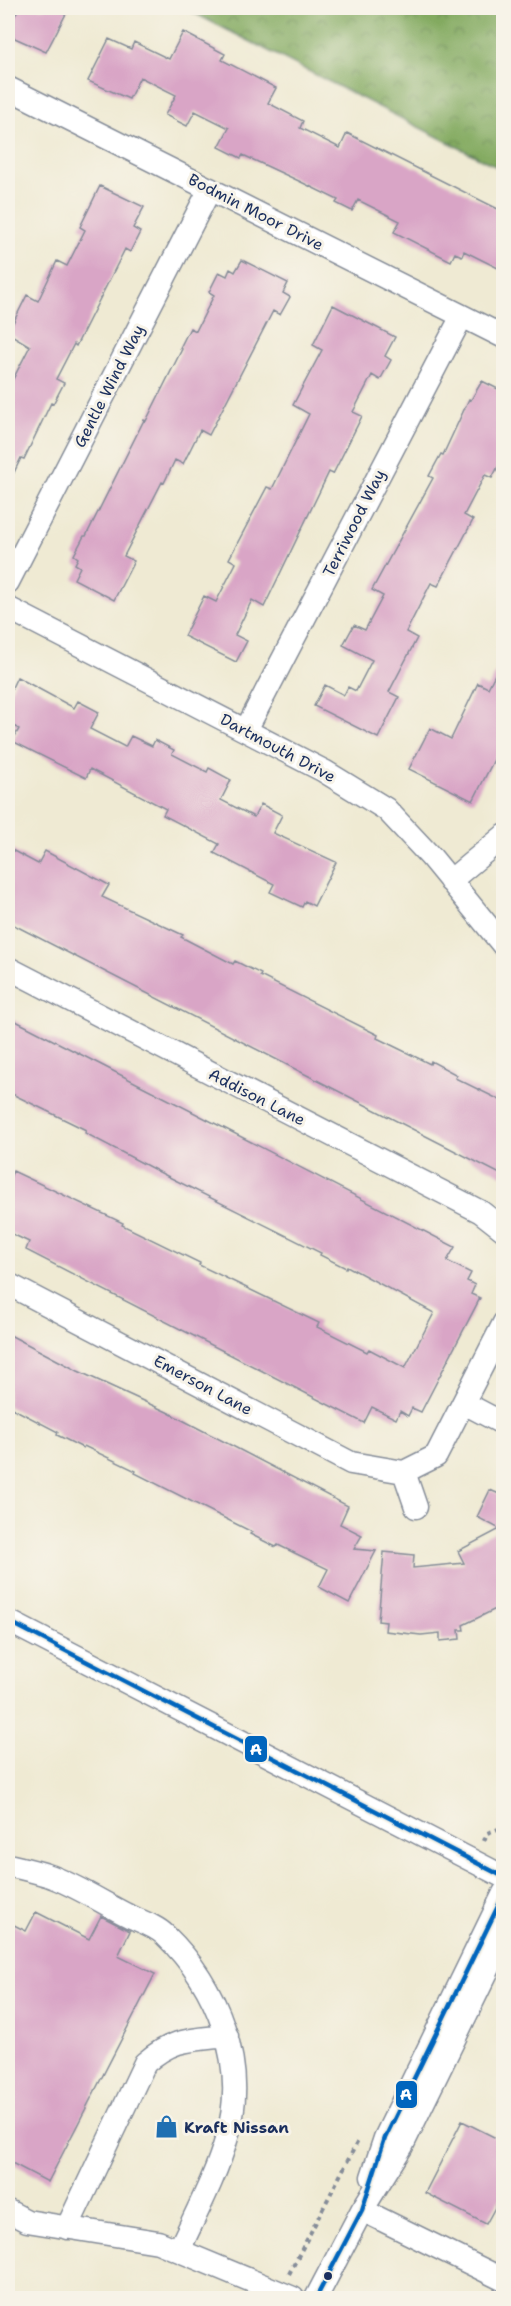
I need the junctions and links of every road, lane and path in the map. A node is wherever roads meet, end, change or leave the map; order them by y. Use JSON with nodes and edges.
{"nodes":[{"id":1,"x":8,"y":87,"type":"edge"},
{"id":2,"x":210,"y":189,"type":"junction"},
{"id":3,"x":462,"y":316,"type":"junction"},
{"id":4,"x":504,"y":337,"type":"edge"},
{"id":5,"x":8,"y":582,"type":"edge"},
{"id":6,"x":8,"y":608,"type":"edge"},
{"id":7,"x":246,"y":730,"type":"junction"},
{"id":8,"x":504,"y":836,"type":"edge"},
{"id":9,"x":450,"y":881,"type":"junction"},
{"id":10,"x":504,"y":946,"type":"edge"},
{"id":11,"x":8,"y":968,"type":"edge"},
{"id":12,"x":504,"y":1230,"type":"edge"},
{"id":13,"x":8,"y":1284,"type":"edge"},
{"id":14,"x":504,"y":1323,"type":"edge"},
{"id":15,"x":464,"y":1403,"type":"junction"},
{"id":16,"x":504,"y":1424,"type":"edge"},
{"id":17,"x":404,"y":1472,"type":"junction"},
{"id":18,"x":416,"y":1507,"type":"dead end"},
{"id":19,"x":8,"y":1621,"type":"edge"},
{"id":20,"x":504,"y":1827,"type":"edge"},
{"id":21,"x":487,"y":1833,"type":"dead end"},
{"id":22,"x":8,"y":1865,"type":"edge"},
{"id":23,"x":504,"y":1877,"type":"edge"},
{"id":24,"x":504,"y":1893,"type":"edge"},
{"id":25,"x":504,"y":1937,"type":"edge"},
{"id":26,"x":226,"y":2036,"type":"junction"},
{"id":27,"x":362,"y":2210,"type":"junction"},
{"id":28,"x":8,"y":2213,"type":"edge"},
{"id":29,"x":67,"y":2228,"type":"junction"},
{"id":30,"x":179,"y":2250,"type":"junction"},
{"id":31,"x":504,"y":2280,"type":"edge"},
{"id":32,"x":293,"y":2298,"type":"edge"},
{"id":33,"x":316,"y":2298,"type":"edge"}],
"edges":[{"from":1,"to":2,"type":"street","name":"Bodmin Moor Drive"},
{"from":2,"to":3,"type":"street","name":"Bodmin Moor Drive"},
{"from":2,"to":5,"type":"street","name":"Gentle Wind Way"},
{"from":3,"to":4,"type":"street","name":"Bodmin Moor Drive"},
{"from":3,"to":7,"type":"street","name":"Terriwood Way"},
{"from":6,"to":7,"type":"street","name":"Dartmouth Drive"},
{"from":7,"to":9,"type":"street","name":"Dartmouth Drive"},
{"from":8,"to":9,"type":"street"},
{"from":9,"to":10,"type":"street","name":"Dartmouth Drive"},
{"from":11,"to":12,"type":"street","name":"Addison Lane"},
{"from":13,"to":17,"type":"street","name":"Emerson Lane"},
{"from":14,"to":15,"type":"street"},
{"from":15,"to":16,"type":"street"},
{"from":15,"to":17,"type":"street"},
{"from":17,"to":18,"type":"street"},
{"from":19,"to":23,"type":"street"},
{"from":20,"to":21,"type":"path"},
{"from":22,"to":26,"type":"street"},
{"from":24,"to":27,"type":"street"},
{"from":25,"to":27,"type":"street"},
{"from":26,"to":29,"type":"street"},
{"from":26,"to":30,"type":"street"},
{"from":27,"to":31,"type":"street"},
{"from":27,"to":33,"type":"street"},
{"from":28,"to":29,"type":"street"},
{"from":29,"to":30,"type":"street"},
{"from":30,"to":32,"type":"street"}]}
